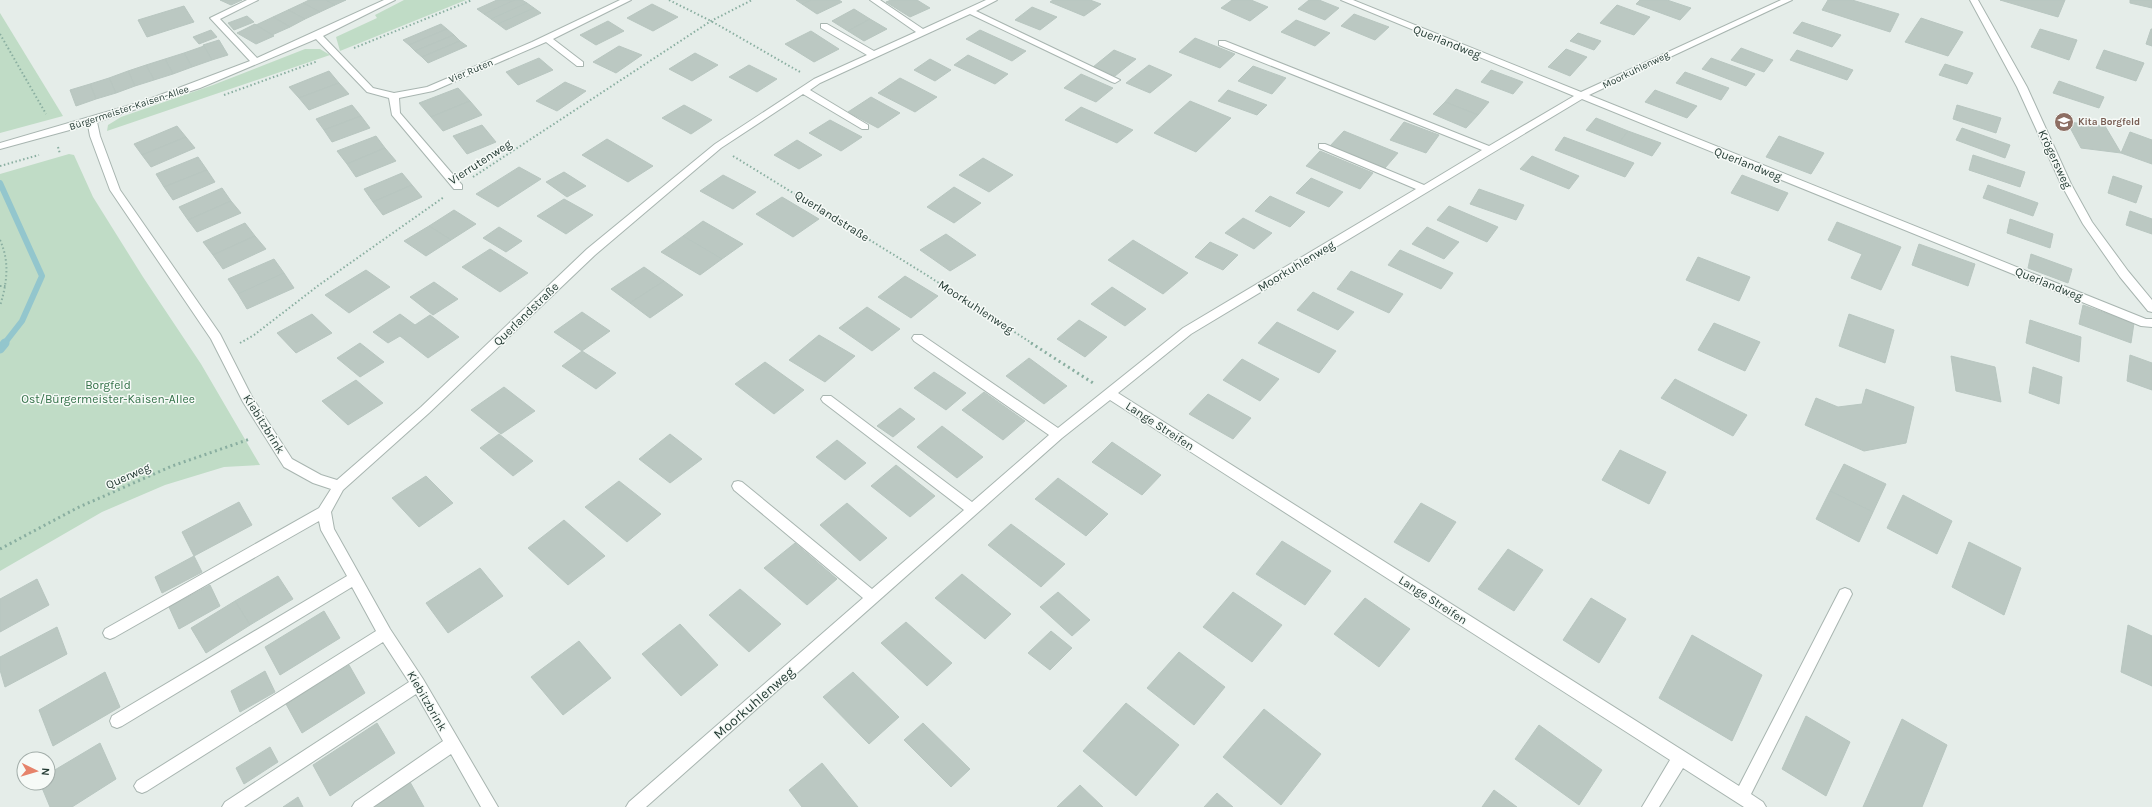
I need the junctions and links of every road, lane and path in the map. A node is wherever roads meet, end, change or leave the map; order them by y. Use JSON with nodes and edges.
{"nodes":[{"id":1,"x":254,"y":0,"type":"edge"},
{"id":2,"x":391,"y":0,"type":"edge"},
{"id":3,"x":472,"y":0,"type":"edge"},
{"id":4,"x":627,"y":0,"type":"edge"},
{"id":5,"x":669,"y":0,"type":"edge"},
{"id":6,"x":752,"y":0,"type":"edge"},
{"id":7,"x":874,"y":0,"type":"edge"},
{"id":8,"x":993,"y":0,"type":"edge"},
{"id":9,"x":1345,"y":0,"type":"edge"},
{"id":10,"x":1785,"y":0,"type":"edge"},
{"id":11,"x":1974,"y":0,"type":"edge"},
{"id":12,"x":970,"y":11,"type":"junction"},
{"id":13,"x":711,"y":21,"type":"junction"},
{"id":14,"x":824,"y":26,"type":"dead end"},
{"id":15,"x":923,"y":33,"type":"junction"},
{"id":16,"x":0,"y":34,"type":"edge"},
{"id":17,"x":318,"y":36,"type":"junction"},
{"id":18,"x":547,"y":39,"type":"junction"},
{"id":19,"x":1222,"y":43,"type":"dead end"},
{"id":20,"x":336,"y":54,"type":"junction"},
{"id":21,"x":874,"y":55,"type":"junction"},
{"id":22,"x":256,"y":62,"type":"junction"},
{"id":23,"x":580,"y":64,"type":"dead end"},
{"id":24,"x":1115,"y":80,"type":"dead end"},
{"id":25,"x":817,"y":81,"type":"junction"},
{"id":26,"x":803,"y":90,"type":"junction"},
{"id":27,"x":220,"y":96,"type":"dead end"},
{"id":28,"x":394,"y":96,"type":"junction"},
{"id":29,"x":1580,"y":96,"type":"junction"},
{"id":30,"x":92,"y":121,"type":"junction"},
{"id":31,"x":865,"y":127,"type":"dead end"},
{"id":32,"x":53,"y":131,"type":"junction"},
{"id":33,"x":0,"y":146,"type":"edge"},
{"id":34,"x":718,"y":146,"type":"junction"},
{"id":35,"x":1322,"y":146,"type":"dead end"},
{"id":36,"x":1490,"y":150,"type":"junction"},
{"id":37,"x":60,"y":154,"type":"dead end"},
{"id":38,"x":458,"y":187,"type":"junction"},
{"id":39,"x":1425,"y":189,"type":"junction"},
{"id":40,"x":0,"y":240,"type":"edge"},
{"id":41,"x":925,"y":274,"type":"joint"},
{"id":42,"x":0,"y":286,"type":"edge"},
{"id":43,"x":7,"y":286,"type":"junction"},
{"id":44,"x":0,"y":306,"type":"edge"},
{"id":45,"x":2152,"y":308,"type":"edge"},
{"id":46,"x":2152,"y":323,"type":"edge"},
{"id":47,"x":918,"y":338,"type":"dead end"},
{"id":48,"x":225,"y":351,"type":"junction"},
{"id":49,"x":1108,"y":393,"type":"junction"},
{"id":50,"x":827,"y":399,"type":"dead end"},
{"id":51,"x":269,"y":433,"type":"junction"},
{"id":52,"x":1058,"y":435,"type":"junction"},
{"id":53,"x":339,"y":486,"type":"junction"},
{"id":54,"x":738,"y":486,"type":"dead end"},
{"id":55,"x":973,"y":510,"type":"junction"},
{"id":56,"x":324,"y":512,"type":"junction"},
{"id":57,"x":0,"y":549,"type":"edge"},
{"id":58,"x":354,"y":579,"type":"junction"},
{"id":59,"x":1845,"y":594,"type":"dead end"},
{"id":60,"x":873,"y":598,"type":"junction"},
{"id":61,"x":110,"y":633,"type":"dead end"},
{"id":62,"x":385,"y":633,"type":"junction"},
{"id":63,"x":418,"y":684,"type":"junction"},
{"id":64,"x":117,"y":721,"type":"dead end"},
{"id":65,"x":452,"y":744,"type":"junction"},
{"id":66,"x":1680,"y":758,"type":"junction"},
{"id":67,"x":142,"y":786,"type":"dead end"},
{"id":68,"x":1742,"y":797,"type":"junction"},
{"id":69,"x":230,"y":807,"type":"edge"},
{"id":70,"x":360,"y":807,"type":"edge"},
{"id":71,"x":490,"y":807,"type":"edge"},
{"id":72,"x":634,"y":807,"type":"edge"},
{"id":73,"x":1650,"y":807,"type":"edge"},
{"id":74,"x":1758,"y":807,"type":"edge"}],
"edges":[{"from":1,"to":22,"type":"street"},
{"from":2,"to":17,"type":"street","name":"Bürgermeister-Kaisen-Allee"},
{"from":3,"to":20,"type":"path"},
{"from":4,"to":18,"type":"street","name":"Vier Ruten"},
{"from":5,"to":13,"type":"path"},
{"from":6,"to":13,"type":"path","name":"Vierrutenweg"},
{"from":7,"to":15,"type":"street"},
{"from":8,"to":12,"type":"street","name":"Querlandstraße"},
{"from":9,"to":29,"type":"street","name":"Querlandweg"},
{"from":10,"to":29,"type":"street","name":"Moorkuhlenweg"},
{"from":11,"to":45,"type":"street","name":"Krögersweg"},
{"from":12,"to":15,"type":"street","name":"Querlandstraße"},
{"from":12,"to":24,"type":"street"},
{"from":13,"to":25,"type":"path"},
{"from":13,"to":38,"type":"path","name":"Vierrutenweg"},
{"from":14,"to":21,"type":"street"},
{"from":15,"to":21,"type":"street","name":"Querlandstraße"},
{"from":16,"to":32,"type":"path"},
{"from":17,"to":20,"type":"street","name":"Vier Ruten"},
{"from":17,"to":22,"type":"street","name":"Bürgermeister-Kaisen-Allee"},
{"from":18,"to":23,"type":"street"},
{"from":18,"to":28,"type":"street","name":"Vier Ruten"},
{"from":19,"to":36,"type":"street"},
{"from":20,"to":27,"type":"path"},
{"from":20,"to":28,"type":"street","name":"Vier Ruten"},
{"from":21,"to":25,"type":"street","name":"Querlandstraße"},
{"from":22,"to":30,"type":"street","name":"Bürgermeister-Kaisen-Allee"},
{"from":25,"to":26,"type":"street","name":"Querlandstraße"},
{"from":26,"to":31,"type":"street"},
{"from":26,"to":34,"type":"street","name":"Querlandstraße"},
{"from":28,"to":38,"type":"street"},
{"from":29,"to":36,"type":"street","name":"Moorkuhlenweg"},
{"from":29,"to":46,"type":"street","name":"Querlandweg"},
{"from":30,"to":32,"type":"street","name":"Bürgermeister-Kaisen-Allee"},
{"from":30,"to":48,"type":"street","name":"Kiebitzbrink"},
{"from":32,"to":33,"type":"street","name":"Bürgermeister-Kaisen-Allee"},
{"from":32,"to":37,"type":"path"},
{"from":34,"to":41,"type":"path","name":"Querlandstraße"},
{"from":34,"to":53,"type":"street","name":"Querlandstraße"},
{"from":35,"to":39,"type":"street"},
{"from":36,"to":39,"type":"street","name":"Moorkuhlenweg"},
{"from":38,"to":48,"type":"path","name":"Vierrutenweg"},
{"from":39,"to":49,"type":"street","name":"Moorkuhlenweg"},
{"from":40,"to":43,"type":"path"},
{"from":41,"to":49,"type":"path","name":"Moorkuhlenweg"},
{"from":42,"to":43,"type":"path"},
{"from":43,"to":44,"type":"path"},
{"from":47,"to":52,"type":"street"},
{"from":48,"to":51,"type":"street","name":"Kiebitzbrink"},
{"from":49,"to":52,"type":"street","name":"Moorkuhlenweg"},
{"from":49,"to":66,"type":"street","name":"Lange Streifen"},
{"from":50,"to":55,"type":"street"},
{"from":51,"to":53,"type":"street","name":"Kiebitzbrink"},
{"from":51,"to":57,"type":"path","name":"Querweg"},
{"from":52,"to":55,"type":"street","name":"Moorkuhlenweg"},
{"from":53,"to":56,"type":"street"},
{"from":54,"to":60,"type":"street"},
{"from":55,"to":60,"type":"street","name":"Moorkuhlenweg"},
{"from":56,"to":58,"type":"street","name":"Kiebitzbrink"},
{"from":56,"to":61,"type":"street"},
{"from":58,"to":62,"type":"street","name":"Kiebitzbrink"},
{"from":58,"to":64,"type":"street"},
{"from":59,"to":68,"type":"street"},
{"from":60,"to":72,"type":"street","name":"Moorkuhlenweg"},
{"from":62,"to":63,"type":"street","name":"Kiebitzbrink"},
{"from":62,"to":67,"type":"street"},
{"from":63,"to":65,"type":"street","name":"Kiebitzbrink"},
{"from":63,"to":69,"type":"street"},
{"from":65,"to":70,"type":"street"},
{"from":65,"to":71,"type":"street","name":"Kiebitzbrink"},
{"from":66,"to":68,"type":"street","name":"Lange Streifen"},
{"from":66,"to":73,"type":"street"},
{"from":68,"to":74,"type":"street","name":"Lange Streifen"}]}
